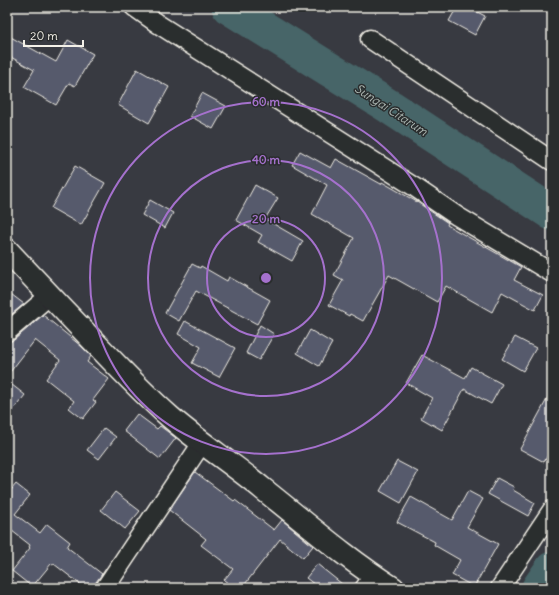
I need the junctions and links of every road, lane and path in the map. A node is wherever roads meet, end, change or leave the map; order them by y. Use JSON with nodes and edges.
{"nodes":[{"id":1,"x":134,"y":7,"type":"edge"},
{"id":2,"x":370,"y":39,"type":"dead end"},
{"id":3,"x":552,"y":161,"type":"edge"},
{"id":4,"x":7,"y":250,"type":"edge"},
{"id":5,"x":552,"y":273,"type":"edge"},
{"id":6,"x":49,"y":296,"type":"junction"},
{"id":7,"x":7,"y":332,"type":"edge"},
{"id":8,"x":202,"y":443,"type":"junction"},
{"id":9,"x":552,"y":510,"type":"edge"},
{"id":10,"x":365,"y":581,"type":"edge"},
{"id":11,"x":105,"y":588,"type":"edge"},
{"id":12,"x":393,"y":588,"type":"edge"},
{"id":13,"x":500,"y":588,"type":"edge"}],
"edges":[{"from":1,"to":5,"type":"street"},
{"from":2,"to":3,"type":"street"},
{"from":4,"to":6,"type":"street"},
{"from":6,"to":7,"type":"street"},
{"from":6,"to":8,"type":"street"},
{"from":8,"to":10,"type":"street"},
{"from":8,"to":11,"type":"street"},
{"from":9,"to":13,"type":"street"},
{"from":10,"to":12,"type":"street"}]}
